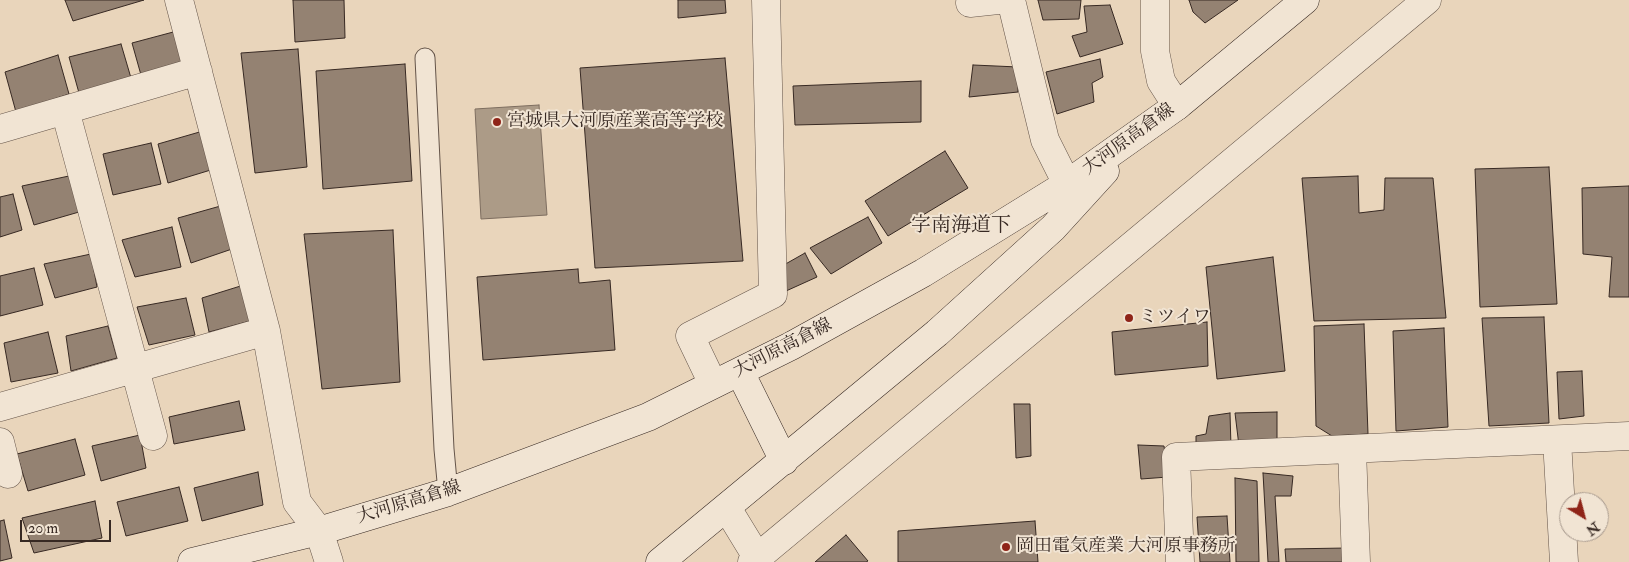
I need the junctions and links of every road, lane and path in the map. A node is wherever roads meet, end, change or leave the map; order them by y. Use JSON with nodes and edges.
{"nodes":[{"id":1,"x":179,"y":0,"type":"edge"},
{"id":2,"x":766,"y":0,"type":"edge"},
{"id":3,"x":998,"y":0,"type":"edge"},
{"id":4,"x":1011,"y":0,"type":"edge"},
{"id":5,"x":1155,"y":0,"type":"edge"},
{"id":6,"x":1305,"y":0,"type":"edge"},
{"id":7,"x":1428,"y":0,"type":"edge"},
{"id":8,"x":970,"y":3,"type":"dead end"},
{"id":9,"x":425,"y":58,"type":"dead end"},
{"id":10,"x":198,"y":71,"type":"junction"},
{"id":11,"x":1177,"y":106,"type":"junction"},
{"id":12,"x":65,"y":110,"type":"junction"},
{"id":13,"x":0,"y":129,"type":"edge"},
{"id":14,"x":1141,"y":131,"type":"junction"},
{"id":15,"x":1067,"y":184,"type":"junction"},
{"id":16,"x":266,"y":331,"type":"junction"},
{"id":17,"x":135,"y":369,"type":"junction"},
{"id":18,"x":740,"y":372,"type":"junction"},
{"id":19,"x":713,"y":384,"type":"junction"},
{"id":20,"x":0,"y":408,"type":"edge"},
{"id":21,"x":153,"y":436,"type":"dead end"},
{"id":22,"x":1629,"y":436,"type":"edge"},
{"id":23,"x":1558,"y":440,"type":"junction"},
{"id":24,"x":0,"y":442,"type":"edge"},
{"id":25,"x":1352,"y":449,"type":"junction"},
{"id":26,"x":784,"y":461,"type":"junction"},
{"id":27,"x":8,"y":474,"type":"dead end"},
{"id":28,"x":448,"y":492,"type":"junction"},
{"id":29,"x":727,"y":508,"type":"junction"},
{"id":30,"x":318,"y":531,"type":"junction"},
{"id":31,"x":757,"y":561,"type":"edge"},
{"id":32,"x":192,"y":562,"type":"edge"},
{"id":33,"x":329,"y":562,"type":"edge"},
{"id":34,"x":660,"y":562,"type":"edge"},
{"id":35,"x":1180,"y":562,"type":"edge"},
{"id":36,"x":1356,"y":562,"type":"edge"},
{"id":37,"x":1564,"y":562,"type":"edge"}],
"edges":[{"from":1,"to":10,"type":"street"},
{"from":2,"to":19,"type":"street"},
{"from":3,"to":8,"type":"street"},
{"from":4,"to":15,"type":"street"},
{"from":5,"to":11,"type":"street"},
{"from":6,"to":11,"type":"street","name":"大河原高倉線"},
{"from":7,"to":31,"type":"street"},
{"from":9,"to":28,"type":"lane"},
{"from":10,"to":12,"type":"street"},
{"from":10,"to":16,"type":"street"},
{"from":11,"to":14,"type":"street","name":"大河原高倉線"},
{"from":12,"to":13,"type":"street"},
{"from":12,"to":17,"type":"street"},
{"from":14,"to":15,"type":"street","name":"大河原高倉線"},
{"from":14,"to":26,"type":"street"},
{"from":15,"to":18,"type":"street","name":"大河原高倉線"},
{"from":16,"to":17,"type":"street"},
{"from":16,"to":30,"type":"street"},
{"from":17,"to":20,"type":"street"},
{"from":17,"to":21,"type":"street"},
{"from":18,"to":19,"type":"street","name":"大河原高倉線"},
{"from":18,"to":26,"type":"street"},
{"from":19,"to":28,"type":"street","name":"大河原高倉線"},
{"from":22,"to":23,"type":"street"},
{"from":23,"to":25,"type":"street"},
{"from":23,"to":37,"type":"street"},
{"from":24,"to":27,"type":"street"},
{"from":25,"to":35,"type":"street"},
{"from":25,"to":36,"type":"street"},
{"from":26,"to":29,"type":"street"},
{"from":28,"to":30,"type":"street","name":"大河原高倉線"},
{"from":29,"to":31,"type":"street"},
{"from":29,"to":34,"type":"street"},
{"from":30,"to":32,"type":"street","name":"大河原高倉線"},
{"from":30,"to":33,"type":"street"}]}
